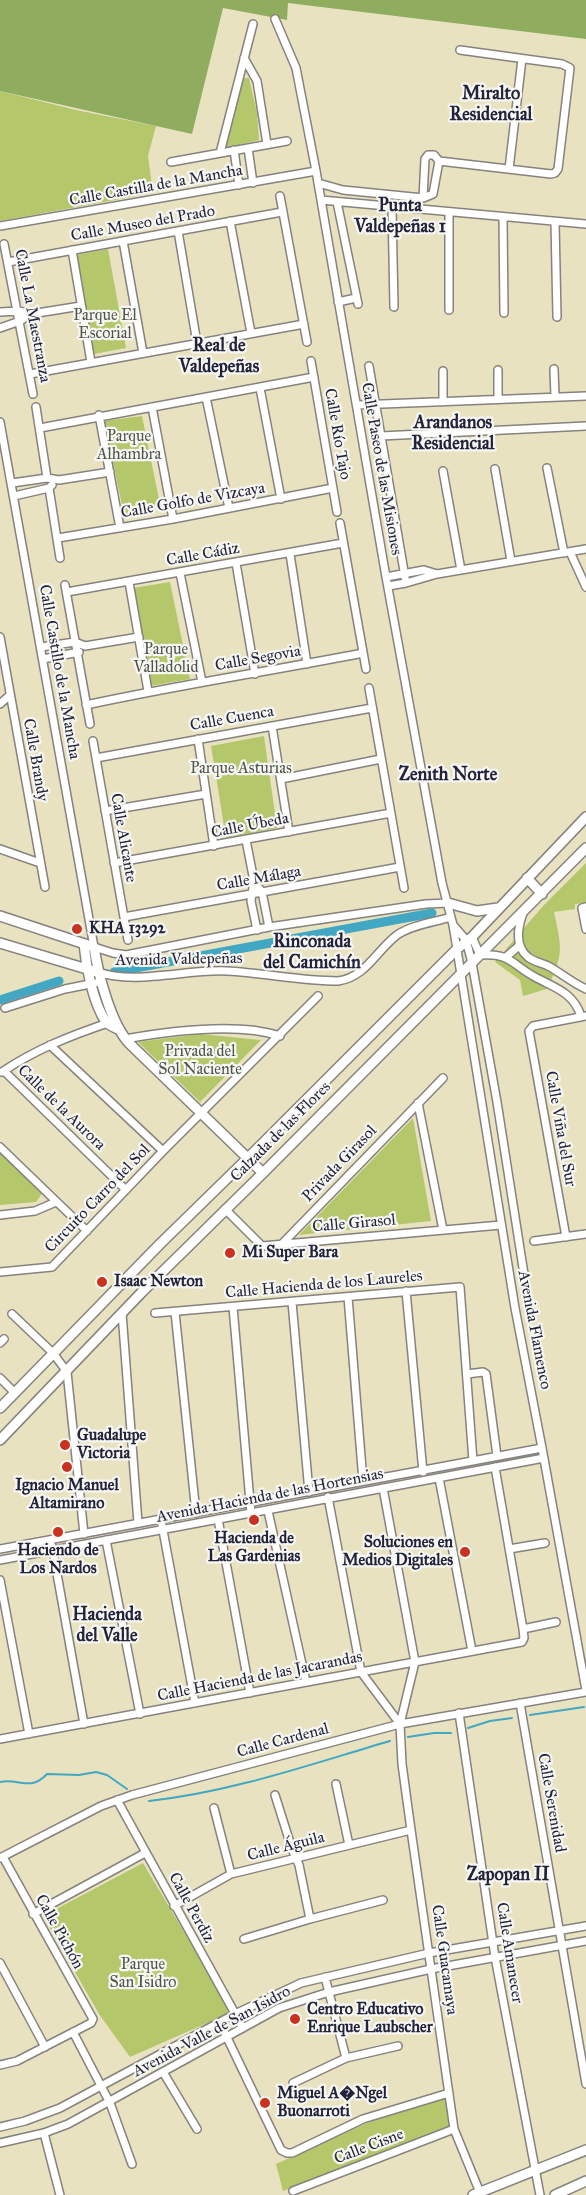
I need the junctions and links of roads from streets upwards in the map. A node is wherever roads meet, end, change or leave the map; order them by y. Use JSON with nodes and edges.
{"nodes":[{"id":1,"x":275,"y":19,"type":"dead end"},
{"id":2,"x":253,"y":24,"type":"dead end"},
{"id":3,"x":460,"y":50,"type":"dead end"},
{"id":4,"x":244,"y":58,"type":"junction"},
{"id":5,"x":522,"y":59,"type":"junction"},
{"id":6,"x":287,"y":141,"type":"dead end"},
{"id":7,"x":267,"y":144,"type":"junction"},
{"id":8,"x":248,"y":148,"type":"junction"},
{"id":9,"x":234,"y":150,"type":"junction"},
{"id":10,"x":220,"y":153,"type":"junction"},
{"id":11,"x":439,"y":160,"type":"junction"},
{"id":12,"x":171,"y":162,"type":"dead end"},
{"id":13,"x":508,"y":168,"type":"junction"},
{"id":14,"x":316,"y":171,"type":"junction"},
{"id":15,"x":253,"y":183,"type":"junction"},
{"id":16,"x":318,"y":183,"type":"junction"},
{"id":17,"x":239,"y":185,"type":"junction"},
{"id":18,"x":280,"y":196,"type":"dead end"},
{"id":19,"x":423,"y":198,"type":"junction"},
{"id":20,"x":321,"y":200,"type":"junction"},
{"id":21,"x":337,"y":202,"type":"junction"},
{"id":22,"x":392,"y":207,"type":"junction"},
{"id":23,"x":282,"y":212,"type":"junction"},
{"id":24,"x":449,"y":212,"type":"junction"},
{"id":25,"x":503,"y":217,"type":"junction"},
{"id":26,"x":230,"y":221,"type":"junction"},
{"id":27,"x":555,"y":222,"type":"junction"},
{"id":28,"x":586,"y":224,"type":"edge"},
{"id":29,"x":0,"y":226,"type":"edge"},
{"id":30,"x":178,"y":231,"type":"junction"},
{"id":31,"x":123,"y":241,"type":"junction"},
{"id":32,"x":4,"y":244,"type":"dead end"},
{"id":33,"x":72,"y":250,"type":"junction"},
{"id":34,"x":8,"y":262,"type":"junction"},
{"id":35,"x":338,"y":302,"type":"junction"},
{"id":36,"x":81,"y":306,"type":"junction"},
{"id":37,"x":394,"y":307,"type":"dead end"},
{"id":38,"x":449,"y":310,"type":"dead end"},
{"id":39,"x":19,"y":311,"type":"junction"},
{"id":40,"x":0,"y":312,"type":"edge"},
{"id":41,"x":504,"y":313,"type":"dead end"},
{"id":42,"x":31,"y":314,"type":"junction"},
{"id":43,"x":557,"y":317,"type":"dead end"},
{"id":44,"x":20,"y":321,"type":"junction"},
{"id":45,"x":304,"y":324,"type":"junction"},
{"id":46,"x":0,"y":328,"type":"edge"},
{"id":47,"x":251,"y":333,"type":"junction"},
{"id":48,"x":307,"y":342,"type":"dead end"},
{"id":49,"x":197,"y":343,"type":"junction"},
{"id":50,"x":143,"y":352,"type":"junction"},
{"id":51,"x":311,"y":361,"type":"dead end"},
{"id":52,"x":91,"y":362,"type":"junction"},
{"id":53,"x":369,"y":366,"type":"dead end"},
{"id":54,"x":554,"y":369,"type":"dead end"},
{"id":55,"x":498,"y":370,"type":"dead end"},
{"id":56,"x":443,"y":371,"type":"dead end"},
{"id":57,"x":30,"y":374,"type":"junction"},
{"id":58,"x":314,"y":378,"type":"junction"},
{"id":59,"x":260,"y":388,"type":"junction"},
{"id":60,"x":33,"y":394,"type":"dead end"},
{"id":61,"x":586,"y":396,"type":"edge"},
{"id":62,"x":206,"y":397,"type":"junction"},
{"id":63,"x":555,"y":397,"type":"junction"},
{"id":64,"x":498,"y":399,"type":"junction"},
{"id":65,"x":443,"y":402,"type":"junction"},
{"id":66,"x":375,"y":404,"type":"junction"},
{"id":67,"x":357,"y":405,"type":"junction"},
{"id":68,"x":36,"y":407,"type":"dead end"},
{"id":69,"x":152,"y":407,"type":"junction"},
{"id":70,"x":99,"y":416,"type":"junction"},
{"id":71,"x":0,"y":422,"type":"edge"},
{"id":72,"x":586,"y":426,"type":"edge"},
{"id":73,"x":40,"y":428,"type":"junction"},
{"id":74,"x":381,"y":436,"type":"junction"},
{"id":75,"x":547,"y":468,"type":"dead end"},
{"id":76,"x":495,"y":469,"type":"dead end"},
{"id":77,"x":443,"y":471,"type":"dead end"},
{"id":78,"x":110,"y":472,"type":"junction"},
{"id":79,"x":47,"y":478,"type":"junction"},
{"id":80,"x":59,"y":480,"type":"junction"},
{"id":81,"x":12,"y":483,"type":"junction"},
{"id":82,"x":49,"y":488,"type":"junction"},
{"id":83,"x":333,"y":488,"type":"junction"},
{"id":84,"x":14,"y":496,"type":"junction"},
{"id":85,"x":281,"y":499,"type":"junction"},
{"id":86,"x":229,"y":508,"type":"junction"},
{"id":87,"x":337,"y":512,"type":"dead end"},
{"id":88,"x":173,"y":519,"type":"junction"},
{"id":89,"x":340,"y":523,"type":"dead end"},
{"id":90,"x":120,"y":528,"type":"junction"},
{"id":91,"x":58,"y":538,"type":"junction"},
{"id":92,"x":343,"y":543,"type":"junction"},
{"id":93,"x":586,"y":549,"type":"edge"},
{"id":94,"x":567,"y":552,"type":"junction"},
{"id":95,"x":290,"y":554,"type":"junction"},
{"id":96,"x":60,"y":558,"type":"dead end"},
{"id":97,"x":511,"y":561,"type":"junction"},
{"id":98,"x":236,"y":563,"type":"junction"},
{"id":99,"x":461,"y":570,"type":"junction"},
{"id":100,"x":180,"y":573,"type":"junction"},
{"id":101,"x":405,"y":573,"type":"junction"},
{"id":102,"x":437,"y":574,"type":"junction"},
{"id":103,"x":386,"y":577,"type":"junction"},
{"id":104,"x":129,"y":582,"type":"junction"},
{"id":105,"x":406,"y":583,"type":"junction"},
{"id":106,"x":388,"y":586,"type":"junction"},
{"id":107,"x":586,"y":587,"type":"edge"},
{"id":108,"x":0,"y":637,"type":"edge"},
{"id":109,"x":139,"y":638,"type":"junction"},
{"id":110,"x":75,"y":642,"type":"junction"},
{"id":111,"x":85,"y":646,"type":"junction"},
{"id":112,"x":41,"y":647,"type":"junction"},
{"id":113,"x":363,"y":653,"type":"junction"},
{"id":114,"x":77,"y":654,"type":"junction"},
{"id":115,"x":43,"y":659,"type":"junction"},
{"id":116,"x":307,"y":664,"type":"junction"},
{"id":117,"x":366,"y":669,"type":"dead end"},
{"id":118,"x":255,"y":674,"type":"junction"},
{"id":119,"x":202,"y":682,"type":"junction"},
{"id":120,"x":369,"y":688,"type":"dead end"},
{"id":121,"x":148,"y":691,"type":"junction"},
{"id":122,"x":10,"y":695,"type":"junction"},
{"id":123,"x":0,"y":704,"type":"edge"},
{"id":124,"x":86,"y":705,"type":"junction"},
{"id":125,"x":372,"y":708,"type":"junction"},
{"id":126,"x":90,"y":724,"type":"dead end"},
{"id":127,"x":272,"y":726,"type":"junction"},
{"id":128,"x":198,"y":739,"type":"junction"},
{"id":129,"x":93,"y":741,"type":"dead end"},
{"id":130,"x":96,"y":758,"type":"junction"},
{"id":131,"x":381,"y":759,"type":"junction"},
{"id":132,"x":280,"y":779,"type":"junction"},
{"id":133,"x":206,"y":794,"type":"junction"},
{"id":134,"x":105,"y":810,"type":"junction"},
{"id":135,"x":391,"y":813,"type":"junction"},
{"id":136,"x":586,"y":817,"type":"edge"},
{"id":137,"x":289,"y":832,"type":"junction"},
{"id":138,"x":246,"y":840,"type":"junction"},
{"id":139,"x":214,"y":846,"type":"junction"},
{"id":140,"x":586,"y":848,"type":"edge"},
{"id":141,"x":0,"y":849,"type":"edge"},
{"id":142,"x":40,"y":863,"type":"junction"},
{"id":143,"x":114,"y":863,"type":"junction"},
{"id":144,"x":400,"y":867,"type":"junction"},
{"id":145,"x":526,"y":878,"type":"junction"},
{"id":146,"x":254,"y":881,"type":"junction"},
{"id":147,"x":45,"y":887,"type":"dead end"},
{"id":148,"x":404,"y":888,"type":"dead end"},
{"id":149,"x":262,"y":892,"type":"junction"},
{"id":150,"x":251,"y":894,"type":"junction"},
{"id":151,"x":542,"y":894,"type":"junction"},
{"id":152,"x":448,"y":903,"type":"junction"},
{"id":153,"x":498,"y":908,"type":"junction"},
{"id":154,"x":584,"y":908,"type":"edge"},
{"id":155,"x":523,"y":912,"type":"junction"},
{"id":156,"x":0,"y":916,"type":"edge"},
{"id":157,"x":123,"y":917,"type":"junction"},
{"id":158,"x":451,"y":917,"type":"junction"},
{"id":159,"x":453,"y":925,"type":"junction"},
{"id":160,"x":269,"y":927,"type":"junction"},
{"id":161,"x":89,"y":928,"type":"junction"},
{"id":162,"x":586,"y":929,"type":"edge"},
{"id":163,"x":257,"y":930,"type":"junction"},
{"id":164,"x":469,"y":938,"type":"junction"},
{"id":165,"x":128,"y":940,"type":"dead end"},
{"id":166,"x":0,"y":943,"type":"edge"},
{"id":167,"x":84,"y":944,"type":"junction"},
{"id":168,"x":520,"y":945,"type":"junction"},
{"id":169,"x":94,"y":947,"type":"junction"},
{"id":170,"x":457,"y":949,"type":"junction"},
{"id":171,"x":480,"y":955,"type":"junction"},
{"id":172,"x":506,"y":957,"type":"junction"},
{"id":173,"x":472,"y":963,"type":"junction"},
{"id":174,"x":86,"y":969,"type":"junction"},
{"id":175,"x":98,"y":972,"type":"junction"},
{"id":176,"x":460,"y":974,"type":"junction"},
{"id":177,"x":91,"y":983,"type":"junction"},
{"id":178,"x":102,"y":984,"type":"junction"},
{"id":179,"x":583,"y":988,"type":"edge"},
{"id":180,"x":318,"y":996,"type":"dead end"},
{"id":181,"x":571,"y":997,"type":"junction"},
{"id":182,"x":5,"y":1008,"type":"dead end"},
{"id":183,"x":584,"y":1016,"type":"edge"},
{"id":184,"x":114,"y":1025,"type":"junction"},
{"id":185,"x":280,"y":1036,"type":"junction"},
{"id":186,"x":125,"y":1039,"type":"junction"},
{"id":187,"x":50,"y":1045,"type":"junction"},
{"id":188,"x":2,"y":1072,"type":"edge"},
{"id":189,"x":443,"y":1078,"type":"dead end"},
{"id":190,"x":497,"y":1102,"type":"junction"},
{"id":191,"x":418,"y":1103,"type":"junction"},
{"id":192,"x":483,"y":1105,"type":"junction"},
{"id":193,"x":201,"y":1114,"type":"junction"},
{"id":194,"x":0,"y":1147,"type":"edge"},
{"id":195,"x":163,"y":1151,"type":"junction"},
{"id":196,"x":249,"y":1157,"type":"junction"},
{"id":197,"x":263,"y":1173,"type":"junction"},
{"id":198,"x":126,"y":1190,"type":"junction"},
{"id":199,"x":56,"y":1202,"type":"junction"},
{"id":200,"x":225,"y":1209,"type":"junction"},
{"id":201,"x":0,"y":1215,"type":"edge"},
{"id":202,"x":501,"y":1225,"type":"junction"},
{"id":203,"x":443,"y":1230,"type":"junction"},
{"id":204,"x":87,"y":1231,"type":"junction"},
{"id":205,"x":586,"y":1234,"type":"edge"},
{"id":206,"x":566,"y":1237,"type":"junction"},
{"id":207,"x":534,"y":1241,"type":"dead end"},
{"id":208,"x":281,"y":1245,"type":"junction"},
{"id":209,"x":0,"y":1272,"type":"edge"},
{"id":210,"x":524,"y":1274,"type":"dead end"},
{"id":211,"x":121,"y":1283,"type":"junction"},
{"id":212,"x":406,"y":1291,"type":"junction"},
{"id":213,"x":348,"y":1297,"type":"junction"},
{"id":214,"x":136,"y":1299,"type":"junction"},
{"id":215,"x":292,"y":1302,"type":"junction"},
{"id":216,"x":233,"y":1307,"type":"junction"},
{"id":217,"x":175,"y":1312,"type":"junction"},
{"id":218,"x":122,"y":1313,"type":"junction"},
{"id":219,"x":155,"y":1313,"type":"dead end"},
{"id":220,"x":12,"y":1314,"type":"dead end"},
{"id":221,"x":53,"y":1353,"type":"junction"},
{"id":222,"x":67,"y":1372,"type":"junction"},
{"id":223,"x":467,"y":1374,"type":"junction"},
{"id":224,"x":0,"y":1378,"type":"edge"},
{"id":225,"x":15,"y":1392,"type":"junction"},
{"id":226,"x":0,"y":1408,"type":"edge"},
{"id":227,"x":0,"y":1440,"type":"edge"},
{"id":228,"x":542,"y":1448,"type":"junction"},
{"id":229,"x":497,"y":1456,"type":"junction"},
{"id":230,"x":544,"y":1458,"type":"junction"},
{"id":231,"x":473,"y":1461,"type":"junction"},
{"id":232,"x":495,"y":1467,"type":"junction"},
{"id":233,"x":423,"y":1470,"type":"junction"},
{"id":234,"x":439,"y":1478,"type":"junction"},
{"id":235,"x":425,"y":1480,"type":"junction"},
{"id":236,"x":363,"y":1481,"type":"junction"},
{"id":237,"x":327,"y":1488,"type":"junction"},
{"id":238,"x":383,"y":1488,"type":"junction"},
{"id":239,"x":309,"y":1492,"type":"junction"},
{"id":240,"x":328,"y":1498,"type":"junction"},
{"id":241,"x":250,"y":1502,"type":"junction"},
{"id":242,"x":268,"y":1510,"type":"junction"},
{"id":243,"x":196,"y":1513,"type":"junction"},
{"id":244,"x":252,"y":1513,"type":"junction"},
{"id":245,"x":161,"y":1519,"type":"junction"},
{"id":246,"x":218,"y":1519,"type":"junction"},
{"id":247,"x":138,"y":1523,"type":"junction"},
{"id":248,"x":163,"y":1529,"type":"junction"},
{"id":249,"x":84,"y":1534,"type":"junction"},
{"id":250,"x":51,"y":1540,"type":"junction"},
{"id":251,"x":106,"y":1540,"type":"junction"},
{"id":252,"x":546,"y":1543,"type":"dead end"},
{"id":253,"x":509,"y":1549,"type":"junction"},
{"id":254,"x":0,"y":1550,"type":"edge"},
{"id":255,"x":52,"y":1550,"type":"junction"},
{"id":256,"x":0,"y":1560,"type":"edge"},
{"id":257,"x":0,"y":1580,"type":"edge"},
{"id":258,"x":556,"y":1622,"type":"dead end"},
{"id":259,"x":523,"y":1629,"type":"junction"},
{"id":260,"x":472,"y":1651,"type":"junction"},
{"id":261,"x":416,"y":1662,"type":"junction"},
{"id":262,"x":361,"y":1672,"type":"junction"},
{"id":263,"x":306,"y":1682,"type":"junction"},
{"id":264,"x":586,"y":1691,"type":"edge"},
{"id":265,"x":250,"y":1693,"type":"junction"},
{"id":266,"x":195,"y":1703,"type":"junction"},
{"id":267,"x":520,"y":1703,"type":"junction"},
{"id":268,"x":459,"y":1713,"type":"junction"},
{"id":269,"x":140,"y":1714,"type":"junction"},
{"id":270,"x":84,"y":1724,"type":"junction"},
{"id":271,"x":400,"y":1724,"type":"junction"},
{"id":272,"x":29,"y":1734,"type":"junction"},
{"id":273,"x":0,"y":1739,"type":"edge"},
{"id":274,"x":336,"y":1784,"type":"dead end"},
{"id":275,"x":275,"y":1795,"type":"dead end"},
{"id":276,"x":117,"y":1800,"type":"junction"},
{"id":277,"x":214,"y":1808,"type":"dead end"},
{"id":278,"x":411,"y":1830,"type":"junction"},
{"id":279,"x":349,"y":1845,"type":"junction"},
{"id":280,"x":145,"y":1853,"type":"junction"},
{"id":281,"x":1,"y":1858,"type":"edge"},
{"id":282,"x":296,"y":1858,"type":"junction"},
{"id":283,"x":231,"y":1874,"type":"junction"},
{"id":284,"x":383,"y":1900,"type":"dead end"},
{"id":285,"x":174,"y":1906,"type":"junction"},
{"id":286,"x":33,"y":1914,"type":"junction"},
{"id":287,"x":310,"y":1919,"type":"junction"},
{"id":288,"x":586,"y":1926,"type":"edge"},
{"id":289,"x":559,"y":1931,"type":"junction"},
{"id":290,"x":244,"y":1939,"type":"dead end"},
{"id":291,"x":586,"y":1941,"type":"edge"},
{"id":292,"x":493,"y":1942,"type":"junction"},
{"id":293,"x":561,"y":1946,"type":"junction"},
{"id":294,"x":429,"y":1953,"type":"junction"},
{"id":295,"x":495,"y":1957,"type":"junction"},
{"id":296,"x":0,"y":1963,"type":"edge"},
{"id":297,"x":431,"y":1969,"type":"junction"},
{"id":298,"x":325,"y":1977,"type":"junction"},
{"id":299,"x":328,"y":1992,"type":"junction"},
{"id":300,"x":236,"y":2014,"type":"junction"},
{"id":301,"x":220,"y":2024,"type":"junction"},
{"id":302,"x":243,"y":2028,"type":"junction"},
{"id":303,"x":73,"y":2032,"type":"junction"},
{"id":304,"x":226,"y":2037,"type":"junction"},
{"id":305,"x":398,"y":2046,"type":"dead end"},
{"id":306,"x":45,"y":2047,"type":"junction"},
{"id":307,"x":346,"y":2058,"type":"junction"},
{"id":308,"x":0,"y":2065,"type":"edge"},
{"id":309,"x":164,"y":2072,"type":"junction"},
{"id":310,"x":293,"y":2083,"type":"dead end"},
{"id":311,"x":586,"y":2084,"type":"edge"},
{"id":312,"x":102,"y":2086,"type":"junction"},
{"id":313,"x":449,"y":2093,"type":"junction"},
{"id":314,"x":110,"y":2103,"type":"junction"},
{"id":315,"x":0,"y":2127,"type":"edge"},
{"id":316,"x":197,"y":2128,"type":"dead end"},
{"id":317,"x":454,"y":2129,"type":"junction"},
{"id":318,"x":44,"y":2133,"type":"junction"},
{"id":319,"x":0,"y":2143,"type":"edge"},
{"id":320,"x":586,"y":2150,"type":"edge"},
{"id":321,"x":132,"y":2164,"type":"dead end"},
{"id":322,"x":534,"y":2171,"type":"junction"},
{"id":323,"x":586,"y":2181,"type":"edge"},
{"id":324,"x":294,"y":2191,"type":"dead end"},
{"id":325,"x":478,"y":2194,"type":"edge"},
{"id":326,"x":60,"y":2195,"type":"edge"},
{"id":327,"x":540,"y":2195,"type":"edge"},
{"id":328,"x":555,"y":2195,"type":"edge"}],
"edges":[{"from":1,"to":14,"type":"street","name":"Calle Paseo de las Misiones"},
{"from":2,"to":4,"type":"street"},
{"from":3,"to":5,"type":"street"},
{"from":4,"to":7,"type":"street"},
{"from":4,"to":10,"type":"street"},
{"from":5,"to":13,"type":"street"},
{"from":5,"to":13,"type":"street"},
{"from":6,"to":7,"type":"street"},
{"from":7,"to":8,"type":"street"},
{"from":8,"to":9,"type":"street"},
{"from":8,"to":15,"type":"street"},
{"from":9,"to":10,"type":"street"},
{"from":9,"to":17,"type":"street"},
{"from":10,"to":12,"type":"street"},
{"from":11,"to":13,"type":"street"},
{"from":11,"to":19,"type":"street"},
{"from":11,"to":19,"type":"street"},
{"from":14,"to":15,"type":"street","name":"Calle Castilla de la Mancha"},
{"from":14,"to":16,"type":"street","name":"Calle Paseo de las Misiones"},
{"from":15,"to":17,"type":"street","name":"Calle Castilla de la Mancha"},
{"from":16,"to":19,"type":"street"},
{"from":16,"to":20,"type":"street","name":"Calle Paseo de las Misiones"},
{"from":17,"to":29,"type":"street","name":"Calle Castilla de la Mancha"},
{"from":18,"to":23,"type":"street"},
{"from":20,"to":21,"type":"street"},
{"from":20,"to":35,"type":"street","name":"Calle Paseo de las Misiones"},
{"from":21,"to":22,"type":"street"},
{"from":21,"to":35,"type":"street"},
{"from":22,"to":24,"type":"street"},
{"from":22,"to":37,"type":"street"},
{"from":23,"to":26,"type":"street","name":"Calle Museo del Prado"},
{"from":23,"to":45,"type":"street"},
{"from":24,"to":25,"type":"street"},
{"from":24,"to":38,"type":"street"},
{"from":25,"to":27,"type":"street"},
{"from":25,"to":41,"type":"street"},
{"from":26,"to":30,"type":"street","name":"Calle Museo del Prado"},
{"from":26,"to":47,"type":"street"},
{"from":27,"to":28,"type":"street"},
{"from":27,"to":43,"type":"street"},
{"from":30,"to":31,"type":"street","name":"Calle Museo del Prado"},
{"from":30,"to":49,"type":"street"},
{"from":31,"to":33,"type":"street","name":"Calle Museo del Prado"},
{"from":31,"to":50,"type":"street"},
{"from":32,"to":34,"type":"street","name":"Calle La Maestranza"},
{"from":33,"to":34,"type":"street","name":"Calle Museo del Prado"},
{"from":33,"to":36,"type":"street"},
{"from":34,"to":39,"type":"street","name":"Calle La Maestranza"},
{"from":35,"to":67,"type":"street","name":"Calle Paseo de las Misiones"},
{"from":36,"to":42,"type":"street"},
{"from":36,"to":52,"type":"street"},
{"from":39,"to":40,"type":"street"},
{"from":39,"to":42,"type":"street"},
{"from":39,"to":44,"type":"street","name":"Calle La Maestranza"},
{"from":42,"to":44,"type":"street"},
{"from":44,"to":46,"type":"street"},
{"from":44,"to":57,"type":"street","name":"Calle La Maestranza"},
{"from":45,"to":47,"type":"street"},
{"from":45,"to":48,"type":"street"},
{"from":47,"to":49,"type":"street"},
{"from":49,"to":50,"type":"street"},
{"from":50,"to":52,"type":"street"},
{"from":51,"to":58,"type":"street","name":"Calle Río Tajo"},
{"from":52,"to":57,"type":"street"},
{"from":53,"to":66,"type":"street"},
{"from":54,"to":63,"type":"street"},
{"from":55,"to":64,"type":"street"},
{"from":56,"to":65,"type":"street"},
{"from":57,"to":60,"type":"street","name":"Calle La Maestranza"},
{"from":58,"to":59,"type":"street"},
{"from":58,"to":83,"type":"street","name":"Calle Río Tajo"},
{"from":59,"to":62,"type":"street"},
{"from":59,"to":85,"type":"street"},
{"from":61,"to":63,"type":"street"},
{"from":62,"to":69,"type":"street"},
{"from":62,"to":86,"type":"street"},
{"from":63,"to":64,"type":"street"},
{"from":64,"to":65,"type":"street"},
{"from":65,"to":66,"type":"street"},
{"from":66,"to":67,"type":"street"},
{"from":66,"to":74,"type":"street"},
{"from":67,"to":103,"type":"street","name":"Calle Paseo de las Misiones"},
{"from":68,"to":73,"type":"street"},
{"from":69,"to":70,"type":"street"},
{"from":69,"to":88,"type":"street"},
{"from":70,"to":73,"type":"street"},
{"from":70,"to":78,"type":"street"},
{"from":71,"to":81,"type":"street","name":"Calle Castillo de la Mancha"},
{"from":72,"to":74,"type":"street"},
{"from":73,"to":79,"type":"street"},
{"from":74,"to":101,"type":"street"},
{"from":75,"to":94,"type":"street"},
{"from":76,"to":97,"type":"street"},
{"from":77,"to":99,"type":"street"},
{"from":78,"to":80,"type":"street"},
{"from":78,"to":90,"type":"street"},
{"from":79,"to":80,"type":"street"},
{"from":79,"to":81,"type":"street"},
{"from":80,"to":82,"type":"street"},
{"from":81,"to":84,"type":"street","name":"Calle Castillo de la Mancha"},
{"from":82,"to":84,"type":"street"},
{"from":82,"to":91,"type":"street"},
{"from":83,"to":85,"type":"street","name":"Calle Golfo de Vizcaya"},
{"from":83,"to":87,"type":"street","name":"Calle Río Tajo"},
{"from":84,"to":112,"type":"street","name":"Calle Castillo de la Mancha"},
{"from":85,"to":86,"type":"street","name":"Calle Golfo de Vizcaya"},
{"from":86,"to":88,"type":"street","name":"Calle Golfo de Vizcaya"},
{"from":88,"to":90,"type":"street","name":"Calle Golfo de Vizcaya"},
{"from":89,"to":92,"type":"street"},
{"from":90,"to":91,"type":"street","name":"Calle Golfo de Vizcaya"},
{"from":91,"to":96,"type":"street"},
{"from":92,"to":95,"type":"street","name":"Calle Cádiz"},
{"from":92,"to":113,"type":"street"},
{"from":93,"to":94,"type":"street"},
{"from":94,"to":97,"type":"street"},
{"from":94,"to":107,"type":"street"},
{"from":95,"to":98,"type":"street","name":"Calle Cádiz"},
{"from":95,"to":116,"type":"street"},
{"from":97,"to":99,"type":"street"},
{"from":98,"to":100,"type":"street","name":"Calle Cádiz"},
{"from":98,"to":118,"type":"street"},
{"from":99,"to":102,"type":"street"},
{"from":100,"to":104,"type":"street","name":"Calle Cádiz"},
{"from":100,"to":119,"type":"street"},
{"from":101,"to":102,"type":"street"},
{"from":101,"to":103,"type":"street"},
{"from":101,"to":105,"type":"street"},
{"from":102,"to":105,"type":"street"},
{"from":103,"to":106,"type":"street","name":"Calle Paseo de las Misiones"},
{"from":104,"to":109,"type":"street"},
{"from":104,"to":110,"type":"street","name":"Calle Cádiz"},
{"from":105,"to":106,"type":"street"},
{"from":106,"to":152,"type":"street","name":"Calle Paseo de las Misiones"},
{"from":108,"to":122,"type":"street","name":"Calle Brandy"},
{"from":109,"to":111,"type":"street"},
{"from":109,"to":121,"type":"street"},
{"from":110,"to":111,"type":"street"},
{"from":110,"to":112,"type":"street"},
{"from":110,"to":114,"type":"street"},
{"from":111,"to":114,"type":"street"},
{"from":112,"to":115,"type":"street","name":"Calle Castillo de la Mancha"},
{"from":113,"to":116,"type":"street","name":"Calle Segovia"},
{"from":113,"to":117,"type":"street"},
{"from":114,"to":115,"type":"street"},
{"from":114,"to":124,"type":"street"},
{"from":115,"to":161,"type":"street","name":"Calle Castillo de la Mancha"},
{"from":116,"to":118,"type":"street","name":"Calle Segovia"},
{"from":118,"to":119,"type":"street","name":"Calle Segovia"},
{"from":119,"to":121,"type":"street","name":"Calle Segovia"},
{"from":120,"to":125,"type":"street"},
{"from":121,"to":124,"type":"street","name":"Calle Segovia"},
{"from":122,"to":123,"type":"street"},
{"from":122,"to":142,"type":"street","name":"Calle Brandy"},
{"from":124,"to":126,"type":"street"},
{"from":125,"to":127,"type":"street","name":"Calle Cuenca"},
{"from":125,"to":131,"type":"street"},
{"from":127,"to":128,"type":"street","name":"Calle Cuenca"},
{"from":127,"to":132,"type":"street"},
{"from":128,"to":130,"type":"street","name":"Calle Cuenca"},
{"from":128,"to":133,"type":"street"},
{"from":129,"to":130,"type":"street","name":"Calle Alicante"},
{"from":130,"to":134,"type":"street","name":"Calle Alicante"},
{"from":131,"to":132,"type":"street"},
{"from":131,"to":135,"type":"street"},
{"from":132,"to":137,"type":"street"},
{"from":133,"to":134,"type":"street"},
{"from":133,"to":139,"type":"street"},
{"from":134,"to":143,"type":"street","name":"Calle Alicante"},
{"from":135,"to":137,"type":"street","name":"Calle Úbeda"},
{"from":135,"to":144,"type":"street"},
{"from":136,"to":145,"type":"street","name":"Calzada de las Flores"},
{"from":137,"to":138,"type":"street","name":"Calle Úbeda"},
{"from":138,"to":139,"type":"street","name":"Calle Úbeda"},
{"from":138,"to":146,"type":"street"},
{"from":139,"to":143,"type":"street","name":"Calle Úbeda"},
{"from":140,"to":151,"type":"street","name":"Calzada de las Flores"},
{"from":141,"to":142,"type":"street"},
{"from":142,"to":147,"type":"street","name":"Calle Brandy"},
{"from":143,"to":157,"type":"street","name":"Calle Alicante"},
{"from":144,"to":148,"type":"street"},
{"from":144,"to":149,"type":"street","name":"Calle Málaga"},
{"from":145,"to":151,"type":"street"},
{"from":145,"to":153,"type":"street","name":"Calzada de las Flores"},
{"from":146,"to":149,"type":"street"},
{"from":146,"to":150,"type":"street"},
{"from":149,"to":150,"type":"street","name":"Calle Málaga"},
{"from":149,"to":160,"type":"street"},
{"from":150,"to":157,"type":"street","name":"Calle Málaga"},
{"from":150,"to":163,"type":"street"},
{"from":151,"to":155,"type":"street","name":"Calzada de las Flores"},
{"from":152,"to":153,"type":"street"},
{"from":152,"to":158,"type":"street","name":"Calle Paseo de las Misiones"},
{"from":152,"to":160,"type":"street","name":"Avenida Valdepeñas"},
{"from":153,"to":164,"type":"street","name":"Calzada de las Flores"},
{"from":154,"to":162,"type":"street"},
{"from":155,"to":168,"type":"street"},
{"from":155,"to":171,"type":"street","name":"Calzada de las Flores"},
{"from":156,"to":167,"type":"street","name":"Avenida Valdepeñas"},
{"from":157,"to":165,"type":"street","name":"Calle Alicante"},
{"from":158,"to":159,"type":"street","name":"Calle Paseo de las Misiones"},
{"from":158,"to":175,"type":"street","name":"Avenida Valdepeñas"},
{"from":159,"to":164,"type":"street","name":"Calle Paseo de las Misiones"},
{"from":159,"to":170,"type":"street","name":"Calle Paseo de las Misiones"},
{"from":160,"to":163,"type":"street","name":"Avenida Valdepeñas"},
{"from":161,"to":167,"type":"street","name":"Calle Castillo de la Mancha"},
{"from":161,"to":169,"type":"street","name":"Calle Castillo de la Mancha"},
{"from":163,"to":169,"type":"street","name":"Avenida Valdepeñas"},
{"from":164,"to":170,"type":"street","name":"Calzada de las Flores"},
{"from":164,"to":171,"type":"street"},
{"from":164,"to":173,"type":"street","name":"Avenida Flamenco"},
{"from":166,"to":174,"type":"street","name":"Avenida Valdepeñas"},
{"from":167,"to":169,"type":"street","name":"Avenida Valdepeñas"},
{"from":167,"to":174,"type":"street"},
{"from":168,"to":172,"type":"street"},
{"from":168,"to":179,"type":"street"},
{"from":169,"to":175,"type":"street"},
{"from":170,"to":176,"type":"street","name":"Calle Paseo de las Misiones"},
{"from":170,"to":196,"type":"street","name":"Calzada de las Flores"},
{"from":171,"to":172,"type":"street"},
{"from":171,"to":173,"type":"street","name":"Calzada de las Flores"},
{"from":172,"to":181,"type":"street"},
{"from":173,"to":176,"type":"street","name":"Calzada de las Flores"},
{"from":173,"to":190,"type":"street","name":"Avenida Flamenco"},
{"from":174,"to":175,"type":"street","name":"Avenida Valdepeñas"},
{"from":174,"to":177,"type":"street"},
{"from":175,"to":178,"type":"street"},
{"from":176,"to":192,"type":"street","name":"Avenida Flamenco"},
{"from":176,"to":197,"type":"street","name":"Calzada de las Flores"},
{"from":177,"to":178,"type":"street"},
{"from":177,"to":182,"type":"street"},
{"from":177,"to":184,"type":"street"},
{"from":178,"to":184,"type":"street"},
{"from":179,"to":181,"type":"street"},
{"from":180,"to":185,"type":"street","name":"Circuito Carro del Sol"},
{"from":181,"to":183,"type":"street"},
{"from":183,"to":206,"type":"street","name":"Calle Viña del Sur"},
{"from":184,"to":186,"type":"street"},
{"from":184,"to":187,"type":"street"},
{"from":185,"to":186,"type":"street"},
{"from":185,"to":193,"type":"street","name":"Circuito Carro del Sol"},
{"from":186,"to":193,"type":"street"},
{"from":187,"to":188,"type":"street"},
{"from":187,"to":195,"type":"street"},
{"from":188,"to":198,"type":"street","name":"Calle de la Aurora"},
{"from":189,"to":191,"type":"street","name":"Privada Girasol"},
{"from":190,"to":192,"type":"street"},
{"from":190,"to":210,"type":"street","name":"Avenida Flamenco"},
{"from":191,"to":203,"type":"street"},
{"from":191,"to":208,"type":"street","name":"Privada Girasol"},
{"from":192,"to":202,"type":"street","name":"Avenida Flamenco"},
{"from":193,"to":195,"type":"street","name":"Circuito Carro del Sol"},
{"from":193,"to":196,"type":"street"},
{"from":194,"to":199,"type":"street"},
{"from":195,"to":198,"type":"street","name":"Circuito Carro del Sol"},
{"from":196,"to":197,"type":"street"},
{"from":196,"to":211,"type":"street","name":"Calzada de las Flores"},
{"from":197,"to":200,"type":"street","name":"Calzada de las Flores"},
{"from":198,"to":204,"type":"street","name":"Circuito Carro del Sol"},
{"from":199,"to":201,"type":"street"},
{"from":199,"to":204,"type":"street"},
{"from":200,"to":208,"type":"street","name":"Calle Girasol"},
{"from":200,"to":214,"type":"street","name":"Calzada de las Flores"},
{"from":202,"to":203,"type":"street","name":"Calle Girasol"},
{"from":202,"to":228,"type":"street","name":"Avenida Flamenco"},
{"from":203,"to":208,"type":"street","name":"Calle Girasol"},
{"from":204,"to":209,"type":"street","name":"Circuito Carro del Sol"},
{"from":205,"to":206,"type":"street"},
{"from":206,"to":207,"type":"street"},
{"from":211,"to":214,"type":"street"},
{"from":211,"to":221,"type":"street","name":"Calzada de las Flores"},
{"from":212,"to":213,"type":"street","name":"Calle Hacienda de los Laureles"},
{"from":212,"to":223,"type":"street","name":"Calle Hacienda de los Laureles"},
{"from":212,"to":233,"type":"street"},
{"from":213,"to":215,"type":"street","name":"Calle Hacienda de los Laureles"},
{"from":213,"to":236,"type":"street"},
{"from":214,"to":218,"type":"street","name":"Calzada de las Flores"},
{"from":215,"to":216,"type":"street","name":"Calle Hacienda de los Laureles"},
{"from":215,"to":239,"type":"street"},
{"from":216,"to":217,"type":"street","name":"Calle Hacienda de los Laureles"},
{"from":216,"to":241,"type":"street"},
{"from":217,"to":219,"type":"street","name":"Calle Hacienda de los Laureles"},
{"from":217,"to":243,"type":"street"},
{"from":218,"to":222,"type":"street","name":"Calzada de las Flores"},
{"from":218,"to":247,"type":"street"},
{"from":220,"to":221,"type":"street"},
{"from":221,"to":222,"type":"street"},
{"from":221,"to":225,"type":"street","name":"Calzada de las Flores"},
{"from":222,"to":227,"type":"street","name":"Calzada de las Flores"},
{"from":222,"to":249,"type":"street"},
{"from":223,"to":229,"type":"street"},
{"from":223,"to":231,"type":"street"},
{"from":224,"to":225,"type":"street"},
{"from":225,"to":226,"type":"street","name":"Calzada de las Flores"},
{"from":228,"to":229,"type":"street","name":"Avenida Hacienda de las Hortensias"},
{"from":228,"to":230,"type":"street","name":"Avenida Flamenco"},
{"from":229,"to":231,"type":"street","name":"Avenida Hacienda de las Hortensias"},
{"from":230,"to":232,"type":"street","name":"Avenida Hacienda de las Hortensias"},
{"from":230,"to":264,"type":"street","name":"Avenida Flamenco"},
{"from":231,"to":233,"type":"street","name":"Avenida Hacienda de las Hortensias"},
{"from":232,"to":234,"type":"street","name":"Avenida Hacienda de las Hortensias"},
{"from":232,"to":253,"type":"street"},
{"from":233,"to":235,"type":"street"},
{"from":233,"to":236,"type":"street","name":"Avenida Hacienda de las Hortensias"},
{"from":234,"to":235,"type":"street","name":"Avenida Hacienda de las Hortensias"},
{"from":234,"to":260,"type":"street"},
{"from":235,"to":238,"type":"street","name":"Avenida Hacienda de las Hortensias"},
{"from":236,"to":237,"type":"street","name":"Avenida Hacienda de las Hortensias"},
{"from":237,"to":239,"type":"street","name":"Avenida Hacienda de las Hortensias"},
{"from":237,"to":240,"type":"street"},
{"from":238,"to":240,"type":"street","name":"Avenida Hacienda de las Hortensias"},
{"from":238,"to":261,"type":"street"},
{"from":239,"to":241,"type":"street","name":"Avenida Hacienda de las Hortensias"},
{"from":240,"to":242,"type":"street","name":"Avenida Hacienda de las Hortensias"},
{"from":240,"to":262,"type":"street"},
{"from":241,"to":243,"type":"street","name":"Avenida Hacienda de las Hortensias"},
{"from":241,"to":244,"type":"street"},
{"from":242,"to":244,"type":"street","name":"Avenida Hacienda de las Hortensias"},
{"from":242,"to":263,"type":"street"},
{"from":243,"to":245,"type":"street","name":"Avenida Hacienda de las Hortensias"},
{"from":244,"to":246,"type":"street","name":"Avenida Hacienda de las Hortensias"},
{"from":245,"to":247,"type":"street","name":"Avenida Hacienda de las Hortensias"},
{"from":245,"to":248,"type":"street"},
{"from":246,"to":248,"type":"street","name":"Avenida Hacienda de las Hortensias"},
{"from":246,"to":265,"type":"street"},
{"from":247,"to":249,"type":"street","name":"Avenida Hacienda de las Hortensias"},
{"from":248,"to":251,"type":"street","name":"Avenida Hacienda de las Hortensias"},
{"from":248,"to":266,"type":"street"},
{"from":249,"to":250,"type":"street","name":"Avenida Hacienda de las Hortensias"},
{"from":250,"to":254,"type":"street","name":"Avenida Hacienda de las Hortensias"},
{"from":250,"to":255,"type":"street"},
{"from":251,"to":255,"type":"street","name":"Avenida Hacienda de las Hortensias"},
{"from":251,"to":269,"type":"street"},
{"from":252,"to":253,"type":"street"},
{"from":253,"to":259,"type":"street"},
{"from":255,"to":256,"type":"street","name":"Avenida Hacienda de las Hortensias"},
{"from":255,"to":270,"type":"street"},
{"from":257,"to":272,"type":"street"},
{"from":258,"to":259,"type":"street"},
{"from":259,"to":260,"type":"street","name":"Calle Hacienda de las Jacarandas"},
{"from":260,"to":261,"type":"street","name":"Calle Hacienda de las Jacarandas"},
{"from":261,"to":262,"type":"street","name":"Calle Hacienda de las Jacarandas"},
{"from":261,"to":271,"type":"street","name":"Calle Guacamaya"},
{"from":262,"to":263,"type":"street","name":"Calle Hacienda de las Jacarandas"},
{"from":262,"to":271,"type":"street"},
{"from":263,"to":265,"type":"street","name":"Calle Hacienda de las Jacarandas"},
{"from":264,"to":267,"type":"street","name":"Calle Cardenal"},
{"from":265,"to":266,"type":"street","name":"Calle Hacienda de las Jacarandas"},
{"from":266,"to":269,"type":"street","name":"Calle Hacienda de las Jacarandas"},
{"from":267,"to":268,"type":"street","name":"Calle Cardenal"},
{"from":267,"to":289,"type":"street","name":"Calle Serenidad"},
{"from":268,"to":271,"type":"street","name":"Calle Cardenal"},
{"from":268,"to":292,"type":"street","name":"Calle Amanecer"},
{"from":269,"to":270,"type":"street","name":"Calle Hacienda de las Jacarandas"},
{"from":270,"to":272,"type":"street","name":"Calle Hacienda de las Jacarandas"},
{"from":271,"to":276,"type":"street","name":"Calle Cardenal"},
{"from":271,"to":278,"type":"street","name":"Calle Guacamaya"},
{"from":272,"to":273,"type":"street","name":"Calle Hacienda de las Jacarandas"},
{"from":274,"to":279,"type":"street"},
{"from":275,"to":282,"type":"street"},
{"from":276,"to":280,"type":"street","name":"Calle Perdiz"},
{"from":276,"to":281,"type":"street","name":"Calle Cardenal"},
{"from":277,"to":283,"type":"street"},
{"from":278,"to":279,"type":"street","name":"Calle Águila"},
{"from":278,"to":294,"type":"street","name":"Calle Guacamaya"},
{"from":279,"to":282,"type":"street","name":"Calle Águila"},
{"from":280,"to":285,"type":"street","name":"Calle Perdiz"},
{"from":280,"to":286,"type":"street"},
{"from":281,"to":286,"type":"street","name":"Calle Pichón"},
{"from":282,"to":283,"type":"street","name":"Calle Águila"},
{"from":282,"to":287,"type":"street"},
{"from":283,"to":285,"type":"street","name":"Calle Águila"},
{"from":284,"to":287,"type":"street"},
{"from":285,"to":300,"type":"street","name":"Calle Perdiz"},
{"from":286,"to":303,"type":"street","name":"Calle Pichón"},
{"from":287,"to":290,"type":"street"},
{"from":288,"to":289,"type":"street","name":"Avenida Valle de San Isidro"},
{"from":289,"to":292,"type":"street","name":"Avenida Valle de San Isidro"},
{"from":289,"to":293,"type":"street","name":"Calle Serenidad"},
{"from":291,"to":293,"type":"street","name":"Avenida Valle de San Isidro"},
{"from":292,"to":294,"type":"street","name":"Avenida Valle de San Isidro"},
{"from":292,"to":295,"type":"street","name":"Calle Amanecer"},
{"from":293,"to":295,"type":"street","name":"Avenida Valle de San Isidro"},
{"from":293,"to":311,"type":"street","name":"Calle Serenidad"},
{"from":294,"to":297,"type":"street","name":"Calle Guacamaya"},
{"from":294,"to":298,"type":"street","name":"Avenida Valle de San Isidro"},
{"from":295,"to":297,"type":"street","name":"Avenida Valle de San Isidro"},
{"from":295,"to":322,"type":"street","name":"Calle Amanecer"},
{"from":296,"to":306,"type":"street"},
{"from":297,"to":299,"type":"street","name":"Avenida Valle de San Isidro"},
{"from":297,"to":313,"type":"street","name":"Calle Guacamaya"},
{"from":298,"to":299,"type":"street"},
{"from":298,"to":300,"type":"street","name":"Avenida Valle de San Isidro"},
{"from":299,"to":302,"type":"street","name":"Avenida Valle de San Isidro"},
{"from":299,"to":307,"type":"street"},
{"from":300,"to":301,"type":"street","name":"Avenida Valle de San Isidro"},
{"from":300,"to":302,"type":"street","name":"Calle Perdiz"},
{"from":301,"to":304,"type":"street"},
{"from":301,"to":312,"type":"street","name":"Avenida Valle de San Isidro"},
{"from":302,"to":304,"type":"street","name":"Avenida Valle de San Isidro"},
{"from":303,"to":306,"type":"street"},
{"from":303,"to":312,"type":"street"},
{"from":304,"to":309,"type":"street","name":"Avenida Valle de San Isidro"},
{"from":304,"to":313,"type":"street"},
{"from":305,"to":307,"type":"street"},
{"from":306,"to":308,"type":"street"},
{"from":307,"to":310,"type":"street"},
{"from":309,"to":314,"type":"street","name":"Avenida Valle de San Isidro"},
{"from":309,"to":316,"type":"street"},
{"from":312,"to":314,"type":"street"},
{"from":312,"to":315,"type":"street","name":"Avenida Valle de San Isidro"},
{"from":313,"to":317,"type":"street","name":"Calle Guacamaya"},
{"from":314,"to":318,"type":"street","name":"Avenida Valle de San Isidro"},
{"from":314,"to":321,"type":"street"},
{"from":317,"to":324,"type":"street","name":"Calle Cisne"},
{"from":317,"to":325,"type":"street","name":"Calle Guacamaya"},
{"from":318,"to":319,"type":"street","name":"Avenida Valle de San Isidro"},
{"from":318,"to":326,"type":"street"},
{"from":320,"to":322,"type":"street"},
{"from":322,"to":325,"type":"street"},
{"from":322,"to":327,"type":"street","name":"Calle Amanecer"},
{"from":323,"to":328,"type":"street"}]}
